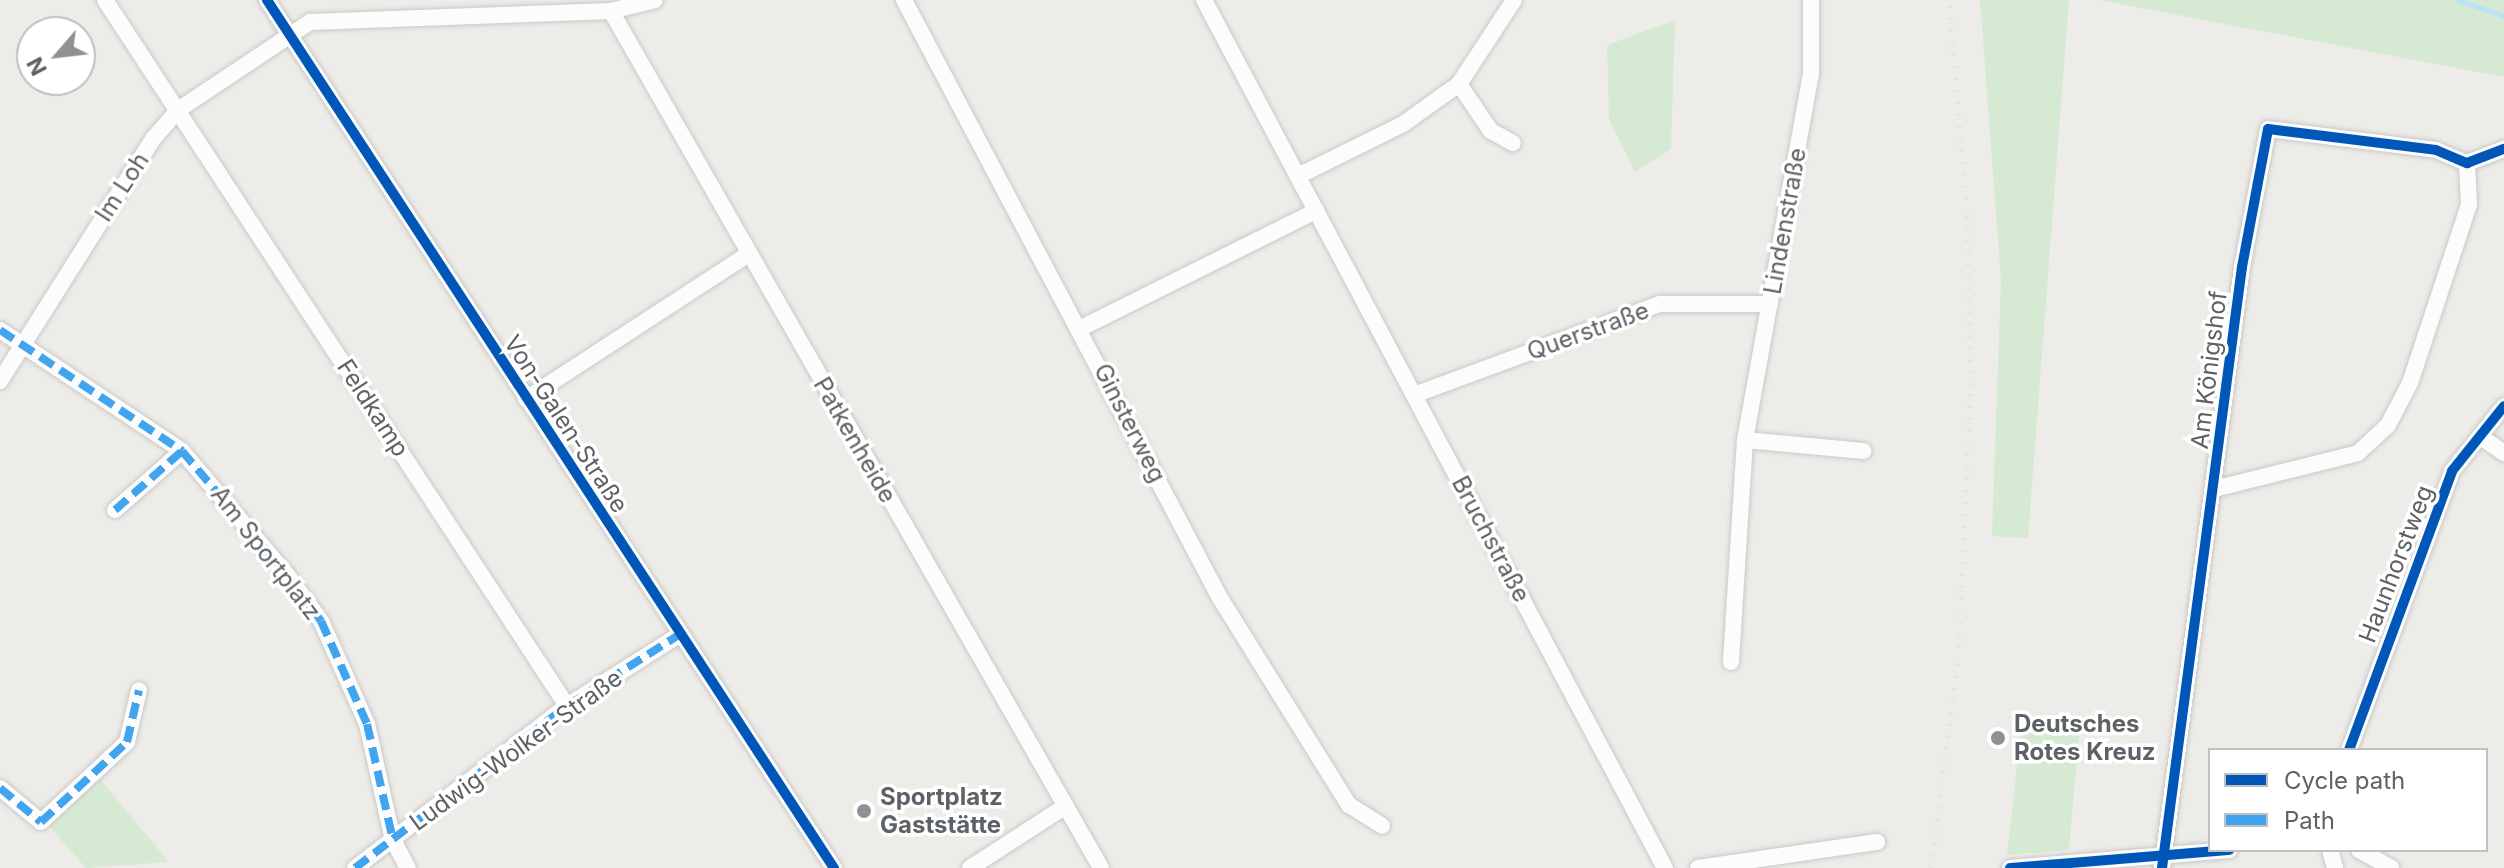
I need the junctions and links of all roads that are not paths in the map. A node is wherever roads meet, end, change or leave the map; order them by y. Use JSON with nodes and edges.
{"nodes":[{"id":1,"x":105,"y":0,"type":"edge"},
{"id":2,"x":267,"y":0,"type":"edge"},
{"id":3,"x":655,"y":0,"type":"edge"},
{"id":4,"x":904,"y":0,"type":"edge"},
{"id":5,"x":1204,"y":0,"type":"edge"},
{"id":6,"x":1514,"y":0,"type":"edge"},
{"id":7,"x":1811,"y":0,"type":"edge"},
{"id":8,"x":611,"y":11,"type":"junction"},
{"id":9,"x":290,"y":35,"type":"junction"},
{"id":10,"x":1459,"y":84,"type":"junction"},
{"id":11,"x":178,"y":110,"type":"junction"},
{"id":12,"x":1513,"y":143,"type":"dead end"},
{"id":13,"x":2504,"y":149,"type":"edge"},
{"id":14,"x":2467,"y":163,"type":"junction"},
{"id":15,"x":1298,"y":176,"type":"junction"},
{"id":16,"x":1316,"y":211,"type":"junction"},
{"id":17,"x":747,"y":255,"type":"junction"},
{"id":18,"x":1770,"y":304,"type":"junction"},
{"id":19,"x":1081,"y":328,"type":"junction"},
{"id":20,"x":0,"y":330,"type":"edge"},
{"id":21,"x":22,"y":343,"type":"junction"},
{"id":22,"x":0,"y":381,"type":"edge"},
{"id":23,"x":1414,"y":395,"type":"junction"},
{"id":24,"x":526,"y":399,"type":"junction"},
{"id":25,"x":2504,"y":406,"type":"edge"},
{"id":26,"x":2481,"y":437,"type":"junction"},
{"id":27,"x":1745,"y":440,"type":"junction"},
{"id":28,"x":182,"y":451,"type":"junction"},
{"id":29,"x":1863,"y":451,"type":"dead end"},
{"id":30,"x":2504,"y":453,"type":"edge"},
{"id":31,"x":2214,"y":489,"type":"junction"},
{"id":32,"x":115,"y":510,"type":"dead end"},
{"id":33,"x":679,"y":635,"type":"junction"},
{"id":34,"x":1731,"y":662,"type":"dead end"},
{"id":35,"x":139,"y":690,"type":"dead end"},
{"id":36,"x":567,"y":706,"type":"junction"},
{"id":37,"x":2350,"y":748,"type":"edge"},
{"id":38,"x":0,"y":788,"type":"edge"},
{"id":39,"x":1066,"y":806,"type":"junction"},
{"id":40,"x":1382,"y":826,"type":"dead end"},
{"id":41,"x":393,"y":840,"type":"junction"},
{"id":42,"x":1877,"y":842,"type":"dead end"},
{"id":43,"x":2218,"y":852,"type":"edge"},
{"id":44,"x":2363,"y":852,"type":"edge"},
{"id":45,"x":2163,"y":862,"type":"edge"},
{"id":46,"x":355,"y":868,"type":"edge"},
{"id":47,"x":408,"y":868,"type":"edge"},
{"id":48,"x":834,"y":868,"type":"edge"},
{"id":49,"x":970,"y":868,"type":"edge"},
{"id":50,"x":1101,"y":868,"type":"edge"},
{"id":51,"x":1665,"y":868,"type":"edge"},
{"id":52,"x":1698,"y":868,"type":"edge"},
{"id":53,"x":2010,"y":868,"type":"edge"},
{"id":54,"x":2391,"y":868,"type":"edge"}],
"edges":[{"from":1,"to":11,"type":"street","name":"Feldkamp"},
{"from":2,"to":9,"type":"street","name":"Von-Galen-Straße"},
{"from":3,"to":8,"type":"street","name":"Im Loh"},
{"from":4,"to":19,"type":"street","name":"Ginsterweg"},
{"from":5,"to":15,"type":"street","name":"Bruchstraße"},
{"from":6,"to":10,"type":"street"},
{"from":7,"to":18,"type":"street","name":"Lindenstraße"},
{"from":8,"to":9,"type":"street","name":"Im Loh"},
{"from":8,"to":17,"type":"street","name":"Patkenheide"},
{"from":9,"to":11,"type":"street","name":"Im Loh"},
{"from":9,"to":24,"type":"street","name":"Von-Galen-Straße"},
{"from":10,"to":12,"type":"street"},
{"from":10,"to":15,"type":"street"},
{"from":11,"to":21,"type":"street","name":"Im Loh"},
{"from":11,"to":36,"type":"street","name":"Feldkamp"},
{"from":13,"to":14,"type":"street"},
{"from":14,"to":31,"type":"street"},
{"from":14,"to":31,"type":"street","name":"Am Königshof"},
{"from":15,"to":16,"type":"street","name":"Bruchstraße"},
{"from":16,"to":19,"type":"street"},
{"from":16,"to":23,"type":"street","name":"Bruchstraße"},
{"from":17,"to":24,"type":"street"},
{"from":17,"to":39,"type":"street","name":"Patkenheide"},
{"from":18,"to":23,"type":"street","name":"Querstraße"},
{"from":18,"to":27,"type":"street","name":"Lindenstraße"},
{"from":19,"to":40,"type":"street","name":"Ginsterweg"},
{"from":20,"to":21,"type":"street","name":"Am Sportplatz"},
{"from":21,"to":22,"type":"street","name":"Im Loh"},
{"from":21,"to":28,"type":"street","name":"Am Sportplatz"},
{"from":23,"to":51,"type":"street","name":"Bruchstraße"},
{"from":24,"to":33,"type":"street","name":"Von-Galen-Straße"},
{"from":25,"to":26,"type":"street","name":"Haunhorstweg"},
{"from":26,"to":30,"type":"street"},
{"from":26,"to":37,"type":"street","name":"Haunhorstweg"},
{"from":27,"to":29,"type":"street"},
{"from":27,"to":34,"type":"street","name":"Lindenstraße"},
{"from":28,"to":32,"type":"street"},
{"from":28,"to":41,"type":"street","name":"Am Sportplatz"},
{"from":31,"to":45,"type":"street","name":"Am Königshof"},
{"from":33,"to":36,"type":"street","name":"Ludwig-Wolker-Straße"},
{"from":33,"to":48,"type":"street","name":"Von-Galen-Straße"},
{"from":35,"to":38,"type":"street"},
{"from":36,"to":41,"type":"street","name":"Ludwig-Wolker-Straße"},
{"from":39,"to":49,"type":"street"},
{"from":39,"to":50,"type":"street","name":"Patkenheide"},
{"from":41,"to":46,"type":"street","name":"Ludwig-Wolker-Straße"},
{"from":41,"to":47,"type":"street","name":"Am Sportplatz"},
{"from":42,"to":52,"type":"street"},
{"from":43,"to":45,"type":"street"},
{"from":44,"to":54,"type":"street"},
{"from":45,"to":53,"type":"street"}]}
